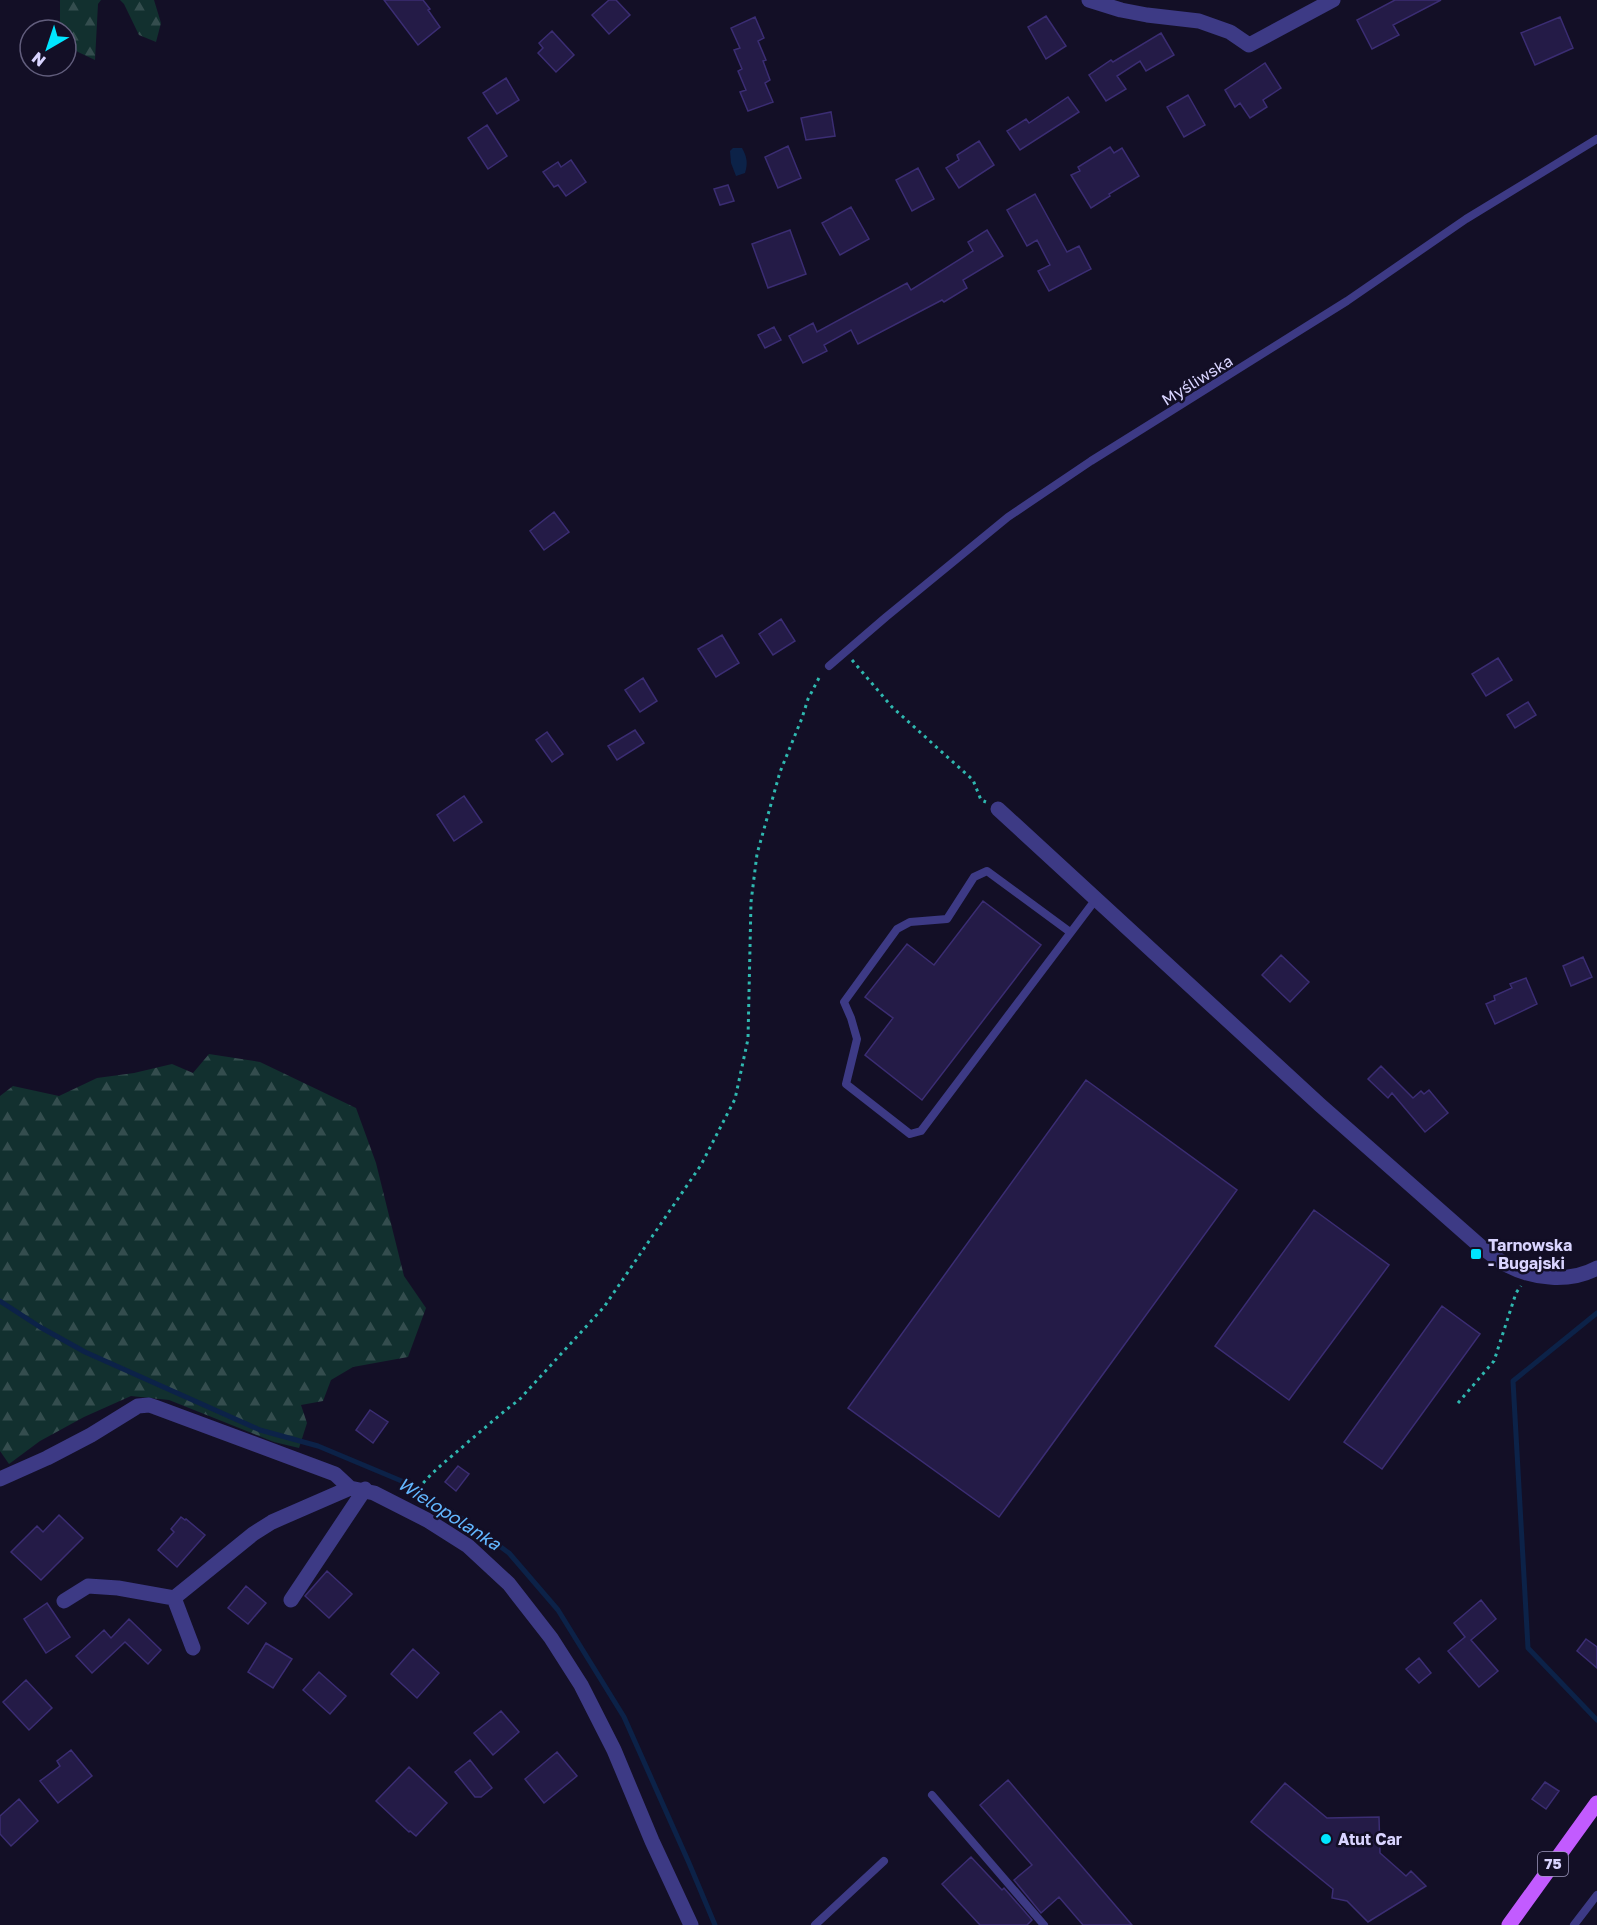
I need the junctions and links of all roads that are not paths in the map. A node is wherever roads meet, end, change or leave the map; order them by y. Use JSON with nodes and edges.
{"nodes":[{"id":1,"x":1089,"y":0,"type":"edge"},
{"id":2,"x":1333,"y":0,"type":"edge"},
{"id":3,"x":1597,"y":139,"type":"edge"},
{"id":4,"x":829,"y":666,"type":"road end"},
{"id":5,"x":998,"y":809,"type":"road end"},
{"id":6,"x":1096,"y":899,"type":"junction"},
{"id":7,"x":1070,"y":932,"type":"junction"},
{"id":8,"x":1597,"y":1268,"type":"edge"},
{"id":9,"x":0,"y":1479,"type":"edge"},
{"id":10,"x":357,"y":1488,"type":"junction"},
{"id":11,"x":174,"y":1598,"type":"junction"},
{"id":12,"x":291,"y":1600,"type":"dead end"},
{"id":13,"x":64,"y":1601,"type":"dead end"},
{"id":14,"x":193,"y":1648,"type":"dead end"},
{"id":15,"x":932,"y":1795,"type":"dead end"},
{"id":16,"x":1597,"y":1803,"type":"edge"},
{"id":17,"x":884,"y":1861,"type":"dead end"},
{"id":18,"x":1597,"y":1894,"type":"edge"},
{"id":19,"x":691,"y":1925,"type":"edge"},
{"id":20,"x":815,"y":1925,"type":"edge"},
{"id":21,"x":1044,"y":1925,"type":"edge"},
{"id":22,"x":1509,"y":1925,"type":"edge"},
{"id":23,"x":1574,"y":1925,"type":"edge"}],
"edges":[{"from":1,"to":2,"type":"street"},
{"from":3,"to":4,"type":"lane","name":"Myśliwska"},
{"from":5,"to":6,"type":"street"},
{"from":6,"to":7,"type":"lane"},
{"from":6,"to":8,"type":"street"},
{"from":7,"to":7,"type":"lane"},
{"from":9,"to":10,"type":"street"},
{"from":10,"to":11,"type":"street"},
{"from":10,"to":12,"type":"street"},
{"from":10,"to":19,"type":"street"},
{"from":11,"to":13,"type":"street"},
{"from":11,"to":14,"type":"street"},
{"from":15,"to":21,"type":"lane"},
{"from":16,"to":22,"type":"main road","number":"75"},
{"from":17,"to":20,"type":"lane"},
{"from":18,"to":23,"type":"lane"}]}
